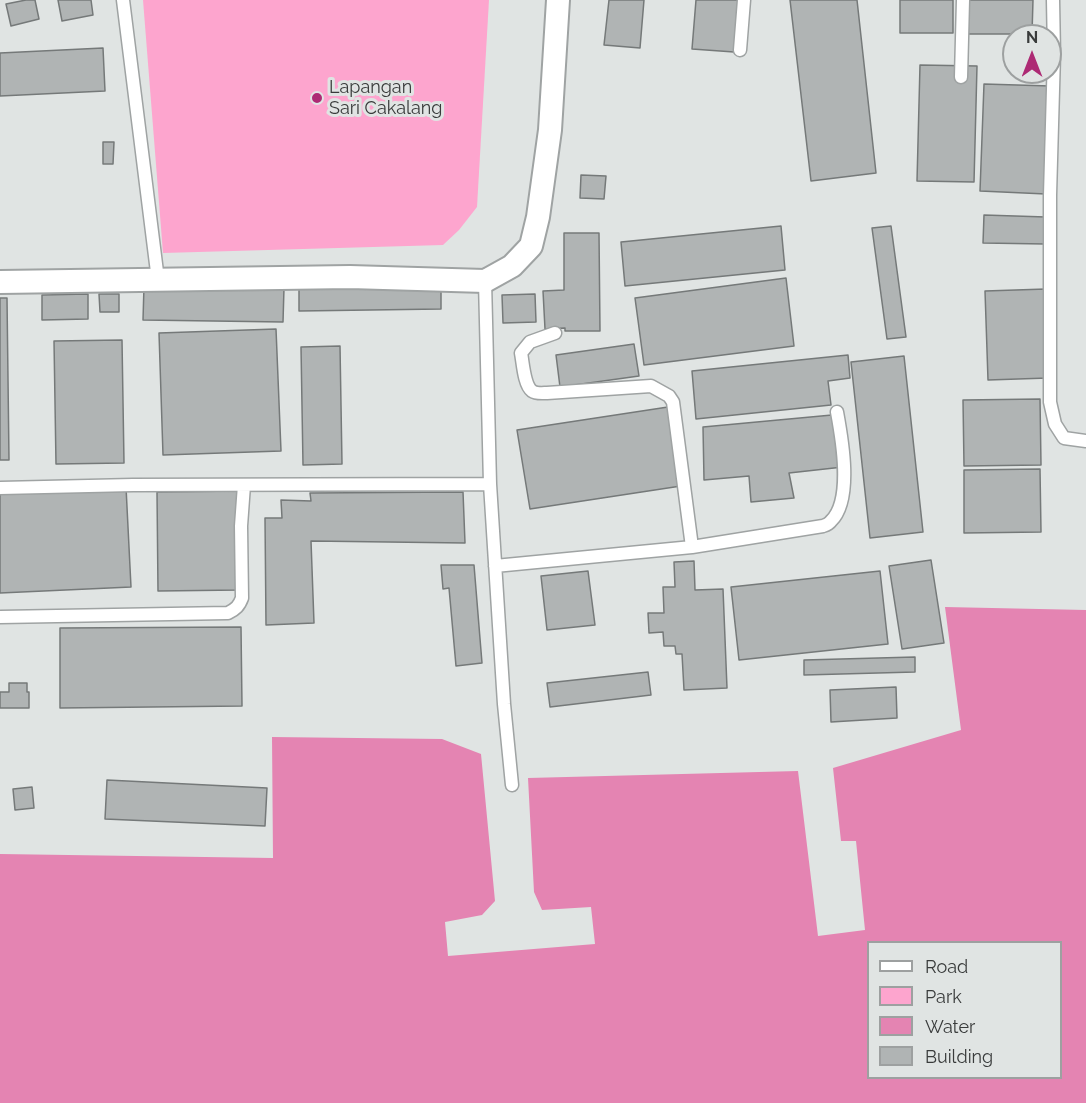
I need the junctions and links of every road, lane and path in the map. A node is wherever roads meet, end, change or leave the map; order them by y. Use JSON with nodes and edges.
{"nodes":[{"id":1,"x":123,"y":0,"type":"edge"},
{"id":2,"x":558,"y":0,"type":"edge"},
{"id":3,"x":744,"y":0,"type":"edge"},
{"id":4,"x":963,"y":0,"type":"edge"},
{"id":5,"x":1053,"y":0,"type":"edge"},
{"id":6,"x":740,"y":50,"type":"dead end"},
{"id":7,"x":961,"y":77,"type":"dead end"},
{"id":8,"x":158,"y":280,"type":"junction"},
{"id":9,"x":485,"y":281,"type":"junction"},
{"id":10,"x":0,"y":282,"type":"edge"},
{"id":11,"x":555,"y":333,"type":"dead end"},
{"id":12,"x":837,"y":412,"type":"dead end"},
{"id":13,"x":1086,"y":441,"type":"edge"},
{"id":14,"x":490,"y":484,"type":"junction"},
{"id":15,"x":244,"y":485,"type":"junction"},
{"id":16,"x":0,"y":488,"type":"edge"},
{"id":17,"x":692,"y":547,"type":"junction"},
{"id":18,"x":495,"y":566,"type":"junction"},
{"id":19,"x":0,"y":617,"type":"edge"},
{"id":20,"x":512,"y":785,"type":"dead end"}],
"edges":[{"from":1,"to":8,"type":"lane"},
{"from":2,"to":9,"type":"street"},
{"from":3,"to":6,"type":"lane"},
{"from":4,"to":7,"type":"lane"},
{"from":5,"to":13,"type":"lane"},
{"from":8,"to":9,"type":"street"},
{"from":8,"to":10,"type":"street"},
{"from":9,"to":14,"type":"lane"},
{"from":11,"to":17,"type":"lane"},
{"from":12,"to":17,"type":"lane"},
{"from":14,"to":15,"type":"lane"},
{"from":14,"to":18,"type":"lane"},
{"from":15,"to":16,"type":"lane"},
{"from":15,"to":19,"type":"lane"},
{"from":17,"to":18,"type":"lane"},
{"from":18,"to":20,"type":"lane"}]}
